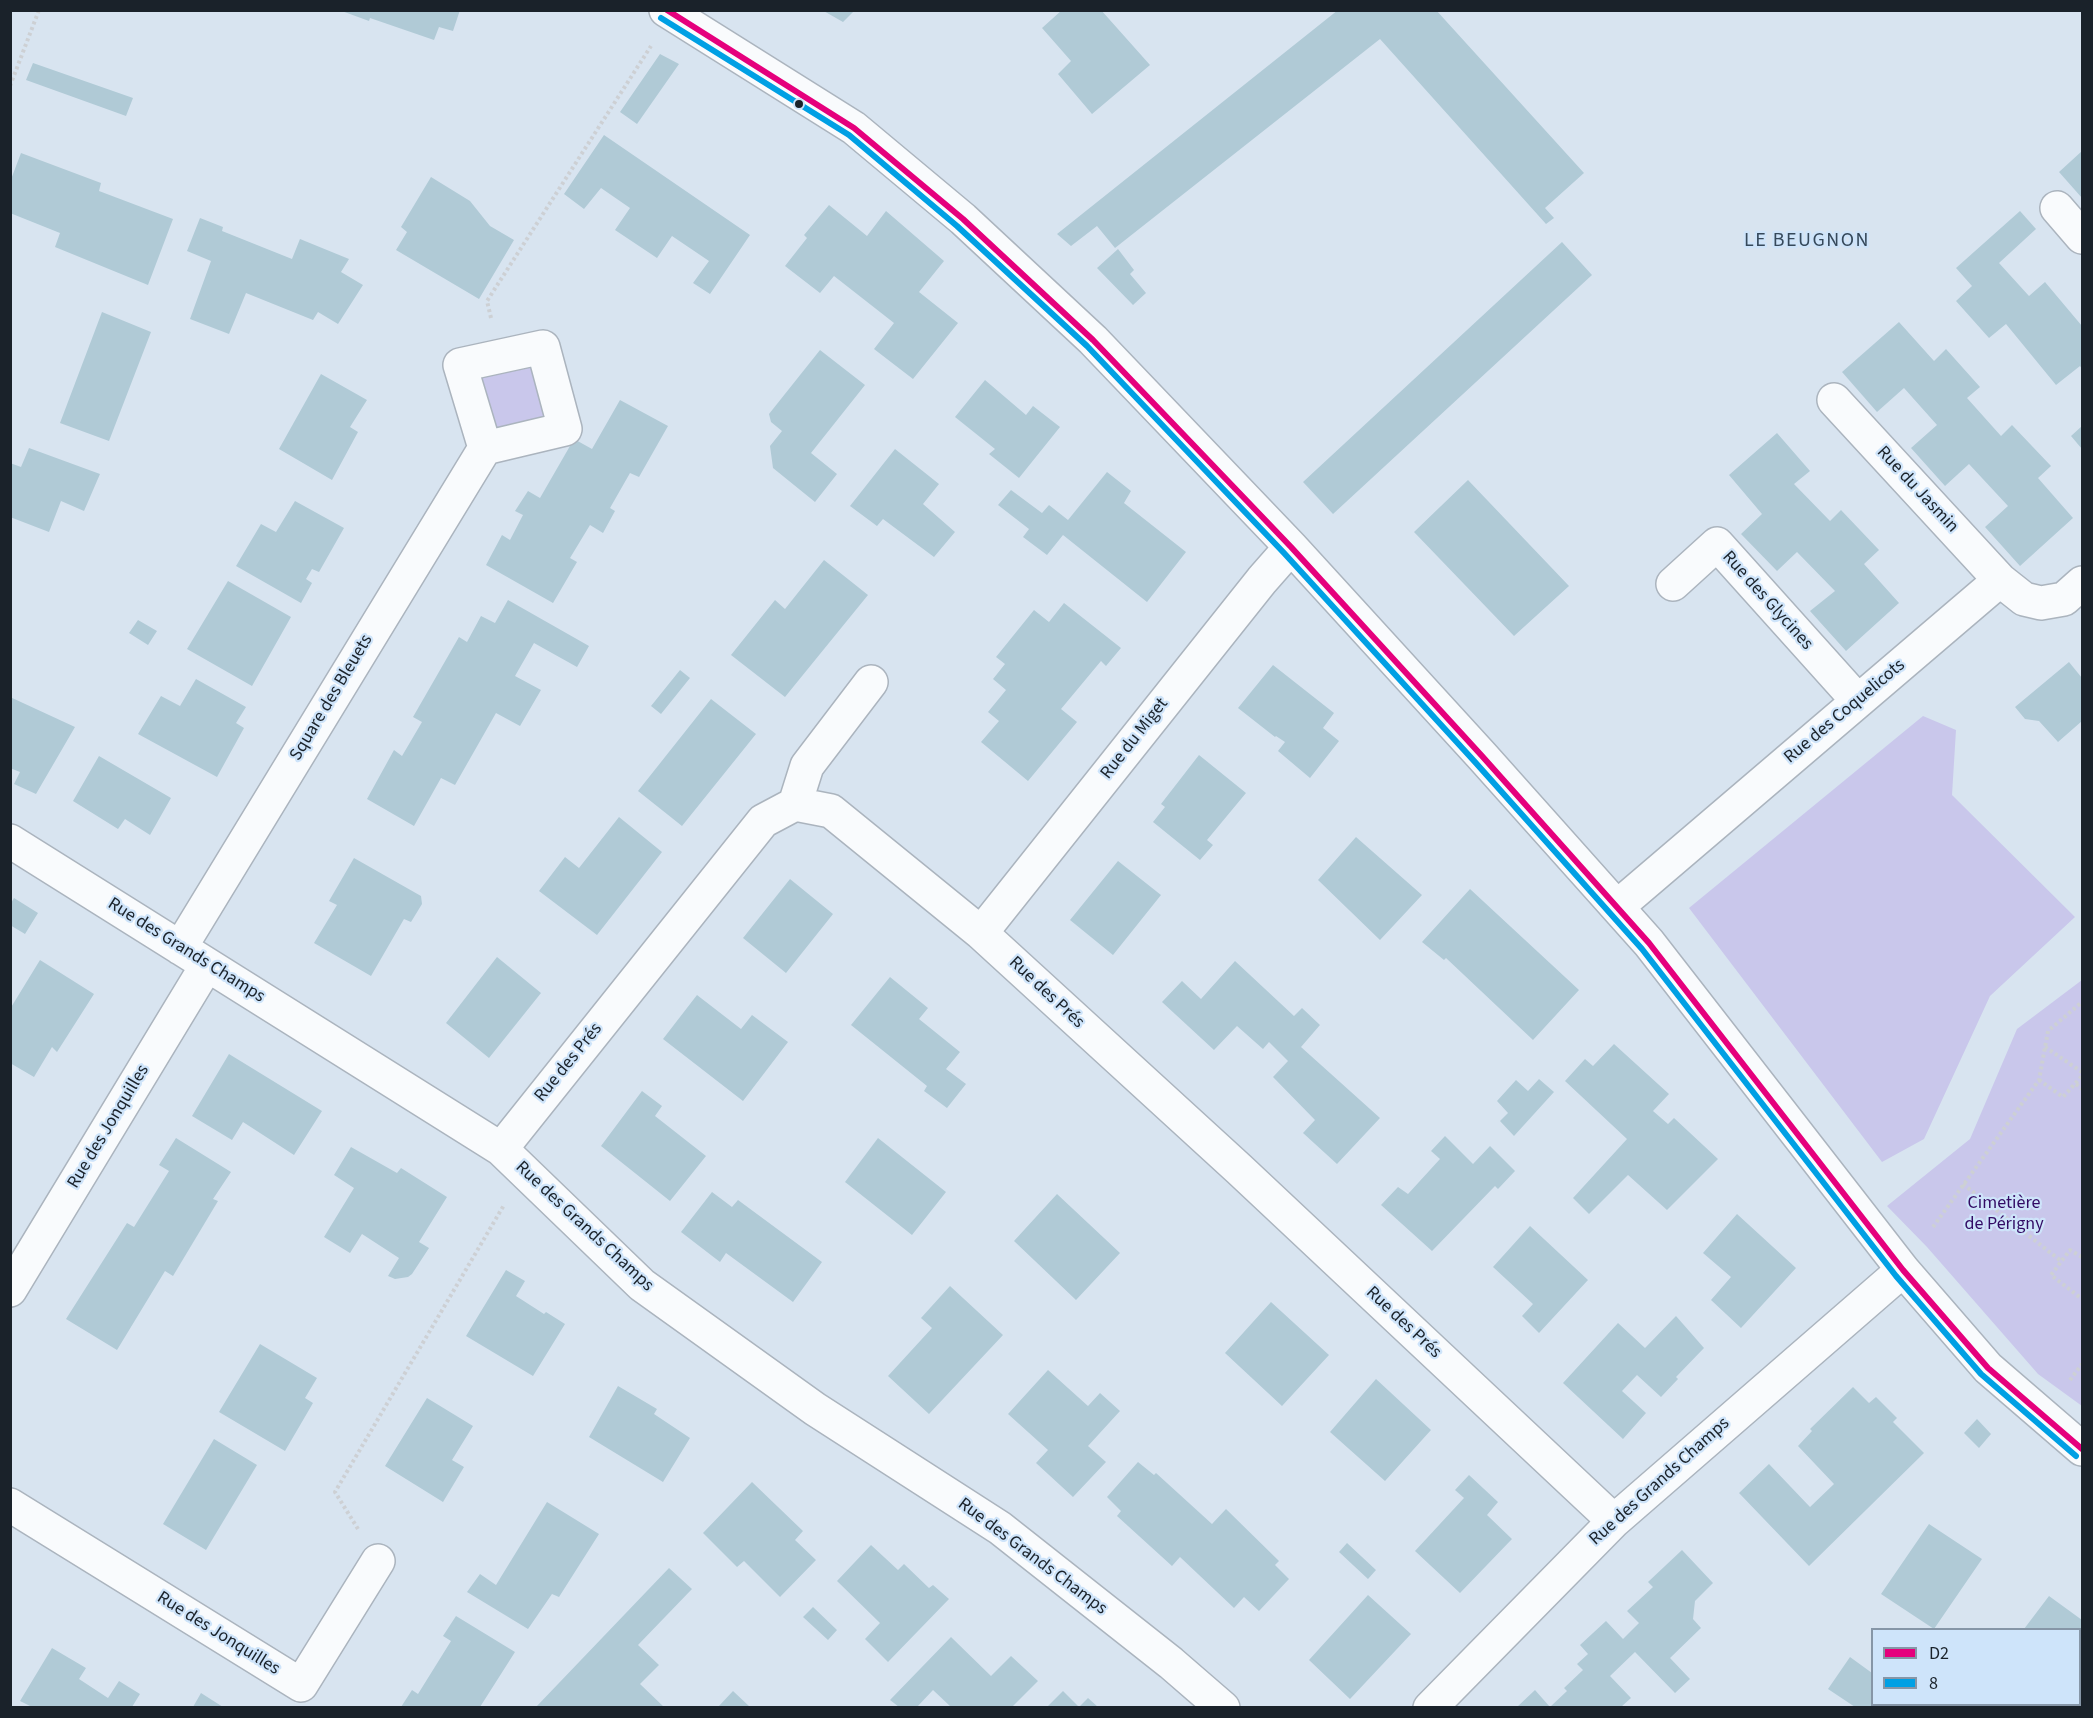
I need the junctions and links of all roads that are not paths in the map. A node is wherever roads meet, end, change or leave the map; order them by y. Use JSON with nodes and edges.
{"nodes":[{"id":1,"x":668,"y":12,"type":"edge"},
{"id":2,"x":2057,"y":208,"type":"dead end"},
{"id":3,"x":2082,"y":237,"type":"edge"},
{"id":4,"x":1834,"y":400,"type":"dead end"},
{"id":5,"x":485,"y":448,"type":"junction"},
{"id":6,"x":1291,"y":547,"type":"junction"},
{"id":7,"x":2000,"y":580,"type":"junction"},
{"id":8,"x":2082,"y":583,"type":"edge"},
{"id":9,"x":1673,"y":584,"type":"dead end"},
{"id":10,"x":871,"y":682,"type":"dead end"},
{"id":11,"x":1858,"y":701,"type":"junction"},
{"id":12,"x":795,"y":804,"type":"junction"},
{"id":13,"x":10,"y":841,"type":"edge"},
{"id":14,"x":1617,"y":907,"type":"junction"},
{"id":15,"x":981,"y":933,"type":"junction"},
{"id":16,"x":180,"y":948,"type":"junction"},
{"id":17,"x":207,"y":965,"type":"junction"},
{"id":18,"x":512,"y":1160,"type":"junction"},
{"id":19,"x":1903,"y":1270,"type":"junction"},
{"id":20,"x":10,"y":1290,"type":"edge"},
{"id":21,"x":2082,"y":1449,"type":"edge"},
{"id":22,"x":10,"y":1505,"type":"edge"},
{"id":23,"x":1614,"y":1521,"type":"junction"},
{"id":24,"x":378,"y":1561,"type":"road end"},
{"id":25,"x":1223,"y":1707,"type":"edge"},
{"id":26,"x":1430,"y":1707,"type":"edge"}],
"edges":[{"from":1,"to":6,"type":"street"},
{"from":2,"to":3,"type":"street"},
{"from":4,"to":7,"type":"street","name":"Rue du Jasmin"},
{"from":5,"to":5,"type":"street"},
{"from":5,"to":16,"type":"street","name":"Square des Bleuets"},
{"from":6,"to":14,"type":"street"},
{"from":6,"to":15,"type":"street","name":"Rue du Miget"},
{"from":7,"to":8,"type":"street"},
{"from":7,"to":11,"type":"street","name":"Rue des Coquelicots"},
{"from":9,"to":11,"type":"street","name":"Rue des Glycines"},
{"from":10,"to":12,"type":"street"},
{"from":11,"to":14,"type":"street","name":"Rue des Coquelicots"},
{"from":12,"to":15,"type":"street","name":"Rue des Prés"},
{"from":12,"to":18,"type":"street","name":"Rue des Prés"},
{"from":13,"to":16,"type":"street","name":"Rue des Grands Champs"},
{"from":14,"to":19,"type":"street"},
{"from":15,"to":23,"type":"street","name":"Rue des Prés"},
{"from":16,"to":17,"type":"street","name":"Rue des Grands Champs"},
{"from":17,"to":18,"type":"street","name":"Rue des Grands Champs"},
{"from":17,"to":20,"type":"street","name":"Rue des Jonquilles"},
{"from":18,"to":25,"type":"street","name":"Rue des Grands Champs"},
{"from":19,"to":21,"type":"street"},
{"from":19,"to":23,"type":"street","name":"Rue des Grands Champs"},
{"from":22,"to":24,"type":"street","name":"Rue des Jonquilles"},
{"from":23,"to":26,"type":"street","name":"Rue des Grands Champs"}]}
